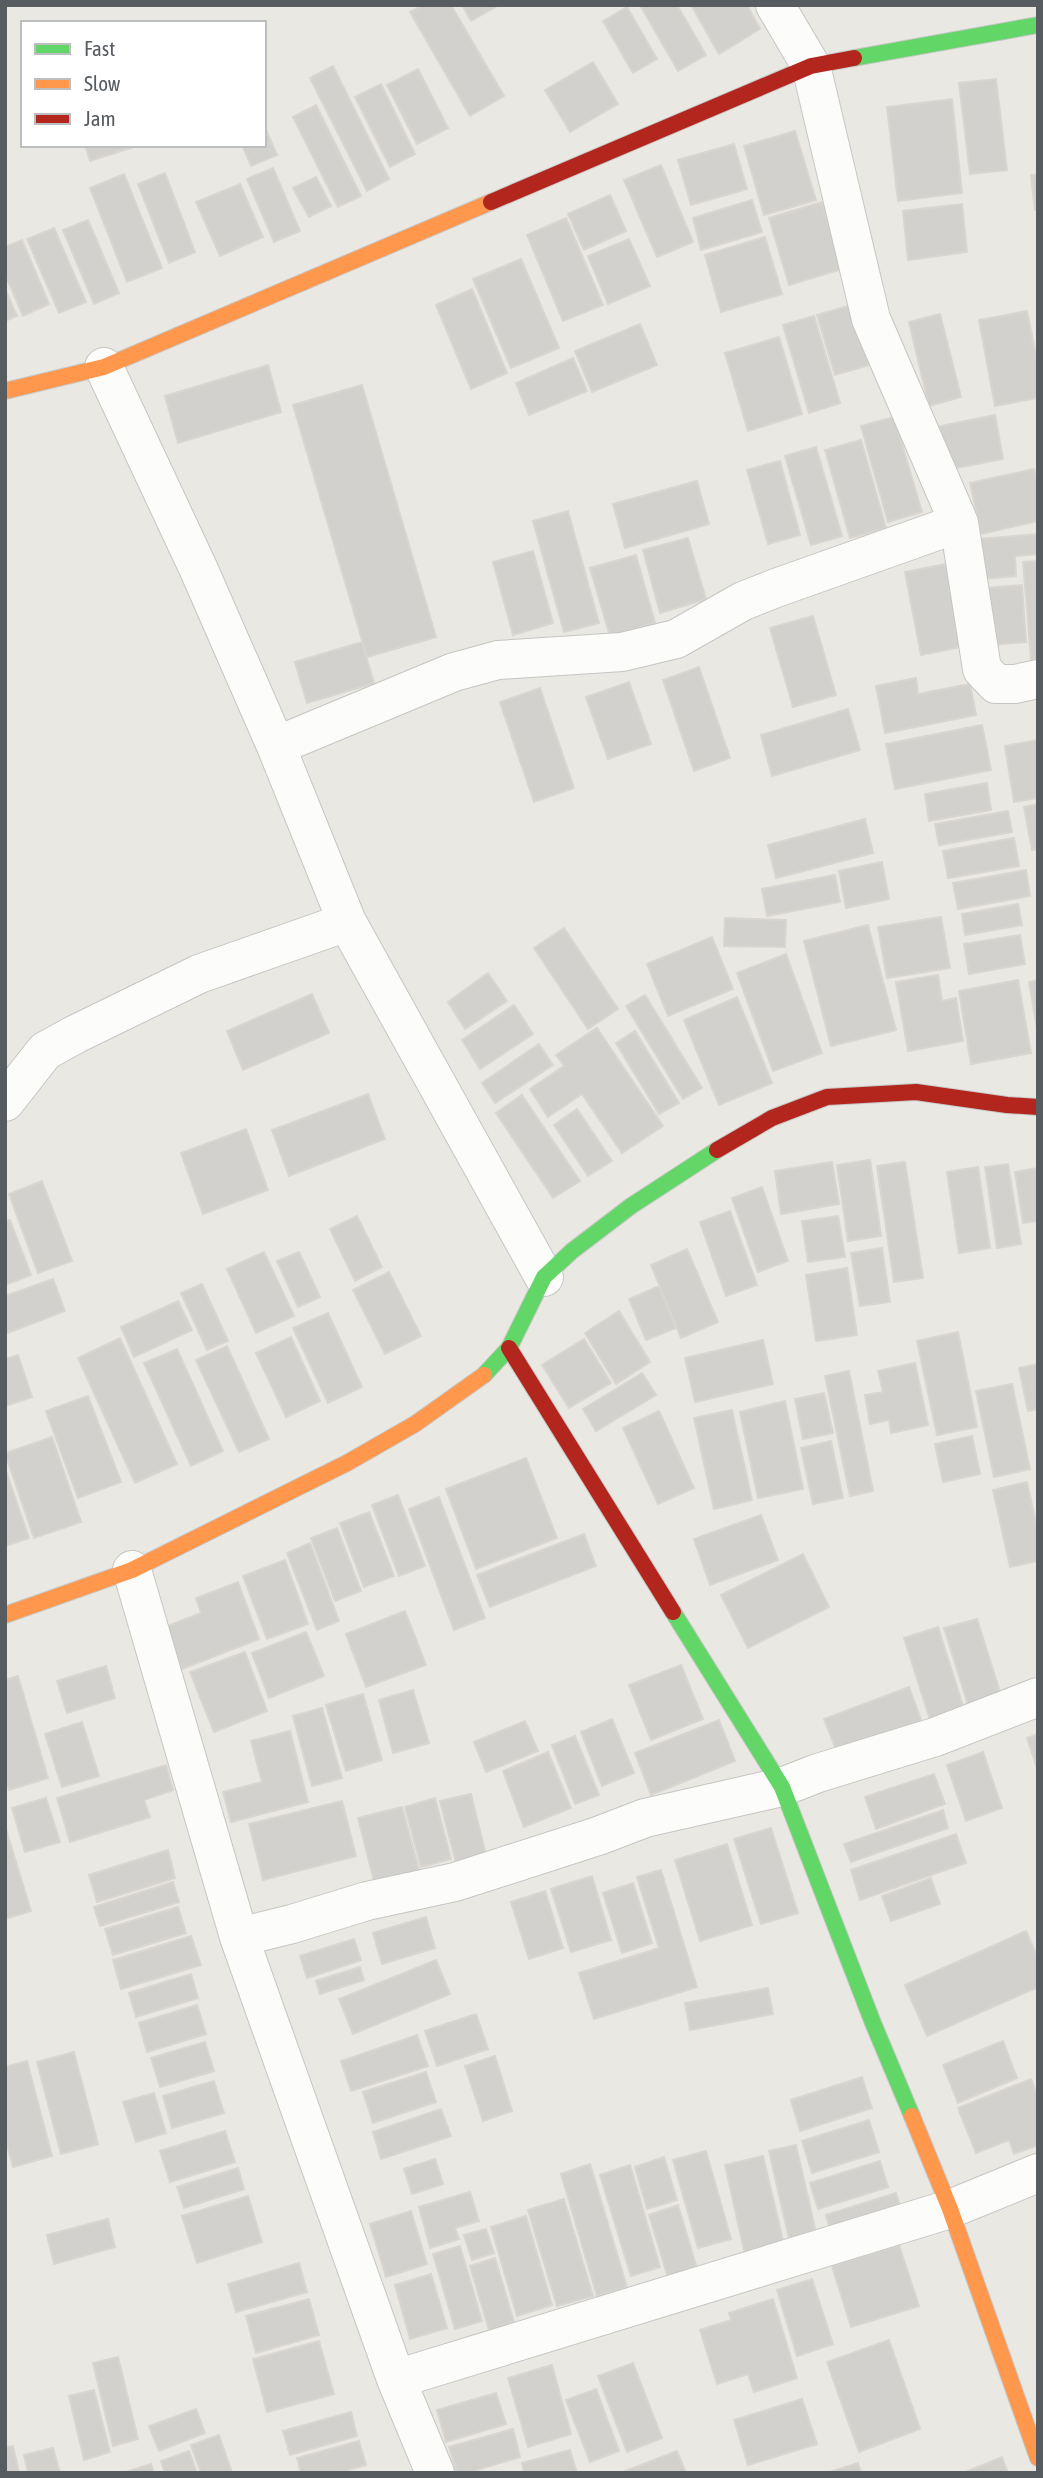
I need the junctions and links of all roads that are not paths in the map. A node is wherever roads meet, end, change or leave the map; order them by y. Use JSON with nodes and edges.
{"nodes":[{"id":1,"x":775,"y":5,"type":"edge"},
{"id":2,"x":1038,"y":24,"type":"edge"},
{"id":3,"x":811,"y":66,"type":"junction"},
{"id":4,"x":104,"y":367,"type":"junction"},
{"id":5,"x":5,"y":391,"type":"edge"},
{"id":6,"x":960,"y":523,"type":"junction"},
{"id":7,"x":1038,"y":680,"type":"edge"},
{"id":8,"x":276,"y":746,"type":"junction"},
{"id":9,"x":347,"y":922,"type":"junction"},
{"id":10,"x":5,"y":1102,"type":"edge"},
{"id":11,"x":1038,"y":1107,"type":"edge"},
{"id":12,"x":544,"y":1276,"type":"junction"},
{"id":13,"x":509,"y":1348,"type":"junction"},
{"id":14,"x":132,"y":1570,"type":"junction"},
{"id":15,"x":5,"y":1615,"type":"edge"},
{"id":16,"x":1038,"y":1697,"type":"edge"},
{"id":17,"x":782,"y":1787,"type":"junction"},
{"id":18,"x":239,"y":1937,"type":"junction"},
{"id":19,"x":1038,"y":2173,"type":"edge"},
{"id":20,"x":950,"y":2209,"type":"junction"},
{"id":21,"x":396,"y":2379,"type":"junction"},
{"id":22,"x":1038,"y":2458,"type":"edge"},
{"id":23,"x":435,"y":2473,"type":"edge"}],
"edges":[{"from":1,"to":3,"type":"street"},
{"from":2,"to":3,"type":"street"},
{"from":3,"to":4,"type":"street"},
{"from":3,"to":6,"type":"street"},
{"from":4,"to":5,"type":"street"},
{"from":4,"to":8,"type":"street"},
{"from":6,"to":7,"type":"street"},
{"from":6,"to":8,"type":"street"},
{"from":8,"to":9,"type":"street"},
{"from":9,"to":10,"type":"street"},
{"from":9,"to":12,"type":"street"},
{"from":11,"to":12,"type":"street"},
{"from":12,"to":13,"type":"street"},
{"from":13,"to":14,"type":"street"},
{"from":13,"to":17,"type":"street"},
{"from":14,"to":15,"type":"street"},
{"from":14,"to":18,"type":"street"},
{"from":16,"to":17,"type":"street"},
{"from":17,"to":18,"type":"street"},
{"from":17,"to":20,"type":"street"},
{"from":18,"to":21,"type":"street"},
{"from":19,"to":20,"type":"street"},
{"from":20,"to":21,"type":"street"},
{"from":20,"to":22,"type":"street"},
{"from":21,"to":23,"type":"street"}]}
